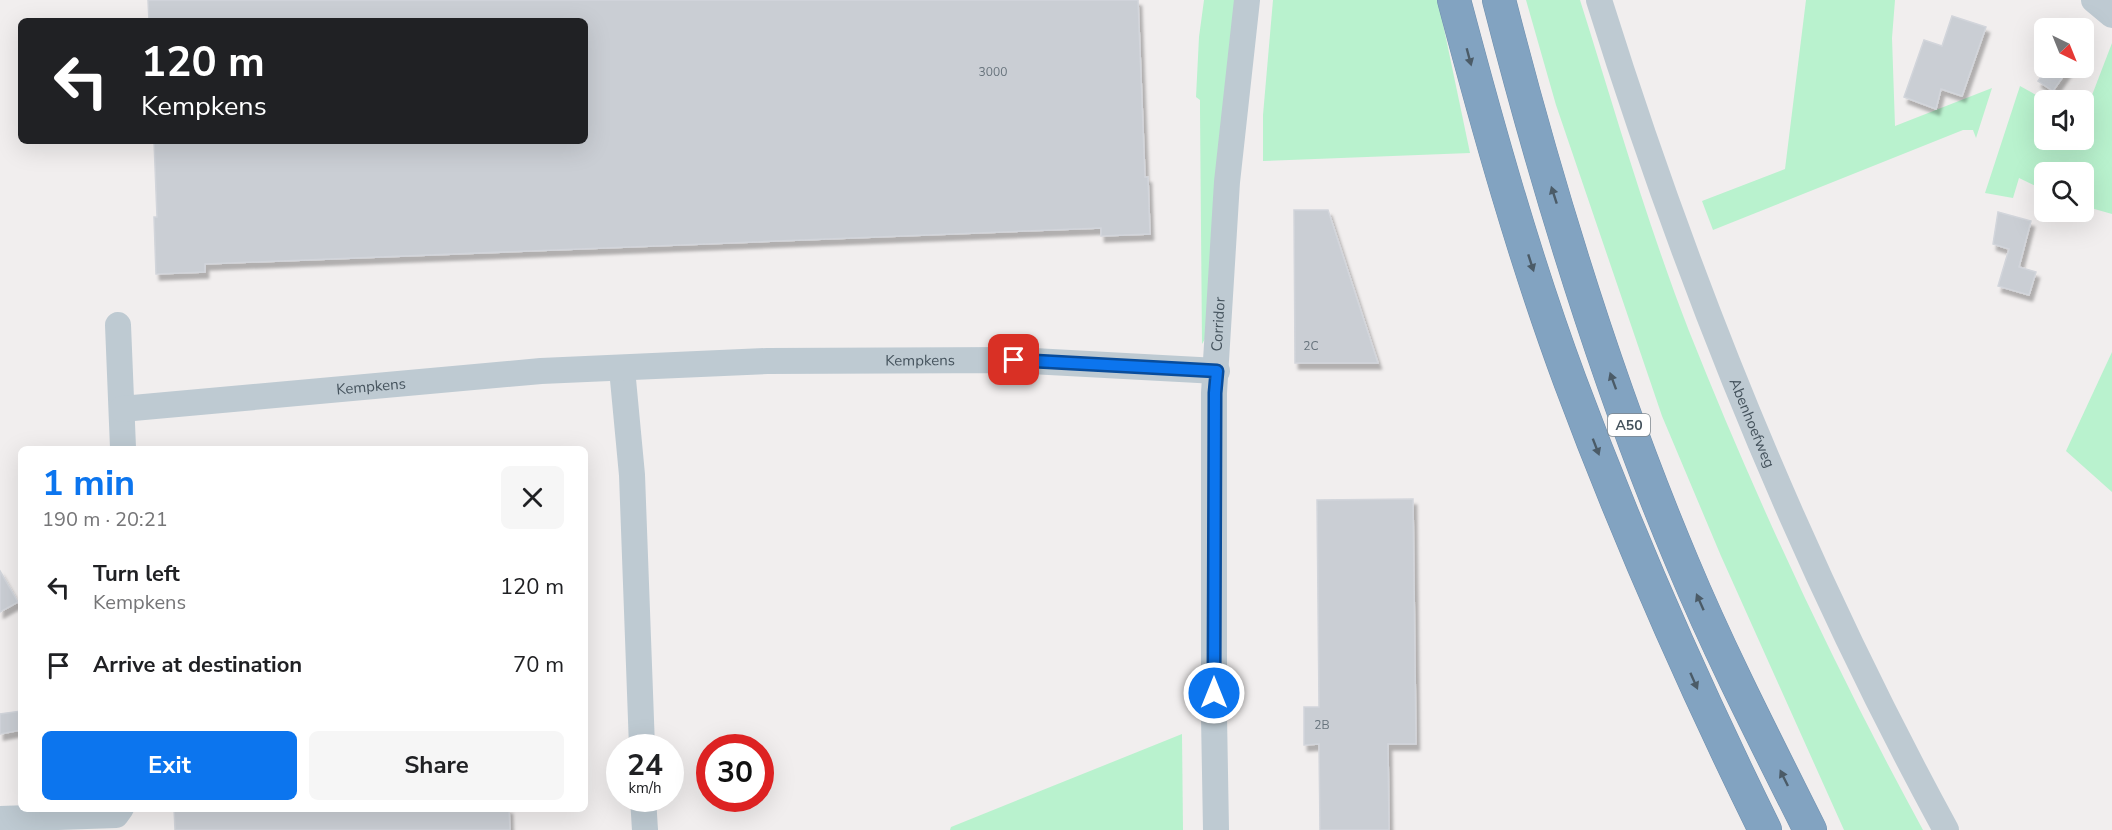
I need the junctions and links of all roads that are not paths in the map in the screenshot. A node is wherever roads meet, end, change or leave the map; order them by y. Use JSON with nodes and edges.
{"nodes":[{"id":1,"x":1247,"y":0,"type":"edge"},
{"id":2,"x":1454,"y":0,"type":"edge"},
{"id":3,"x":1499,"y":0,"type":"edge"},
{"id":4,"x":1599,"y":0,"type":"edge"},
{"id":5,"x":2094,"y":0,"type":"edge"},
{"id":6,"x":2112,"y":15,"type":"edge"},
{"id":7,"x":118,"y":325,"type":"dead end"},
{"id":8,"x":622,"y":369,"type":"junction"},
{"id":9,"x":1217,"y":371,"type":"junction"},
{"id":10,"x":122,"y":409,"type":"junction"},
{"id":11,"x":123,"y":446,"type":"edge"},
{"id":12,"x":642,"y":734,"type":"edge"},
{"id":13,"x":118,"y":812,"type":"edge"},
{"id":14,"x":644,"y":812,"type":"edge"},
{"id":15,"x":0,"y":819,"type":"edge"},
{"id":16,"x":645,"y":830,"type":"edge"},
{"id":17,"x":1216,"y":830,"type":"edge"},
{"id":18,"x":1765,"y":830,"type":"edge"},
{"id":19,"x":1810,"y":830,"type":"edge"},
{"id":20,"x":1946,"y":830,"type":"edge"}],
"edges":[{"from":1,"to":9,"type":"street","name":"Corridor"},
{"from":2,"to":18,"type":"highway","number":"A50","one_way":true},
{"from":19,"to":3,"type":"highway","number":"A50","one_way":true},
{"from":4,"to":20,"type":"street","name":"Abenhoefweg"},
{"from":5,"to":6,"type":"street"},
{"from":7,"to":10,"type":"street"},
{"from":8,"to":9,"type":"street","name":"Kempkens"},
{"from":8,"to":10,"type":"street","name":"Kempkens"},
{"from":8,"to":12,"type":"street"},
{"from":9,"to":17,"type":"street","name":"Corridor"},
{"from":10,"to":11,"type":"street"},
{"from":13,"to":15,"type":"street"},
{"from":14,"to":16,"type":"street"}]}
